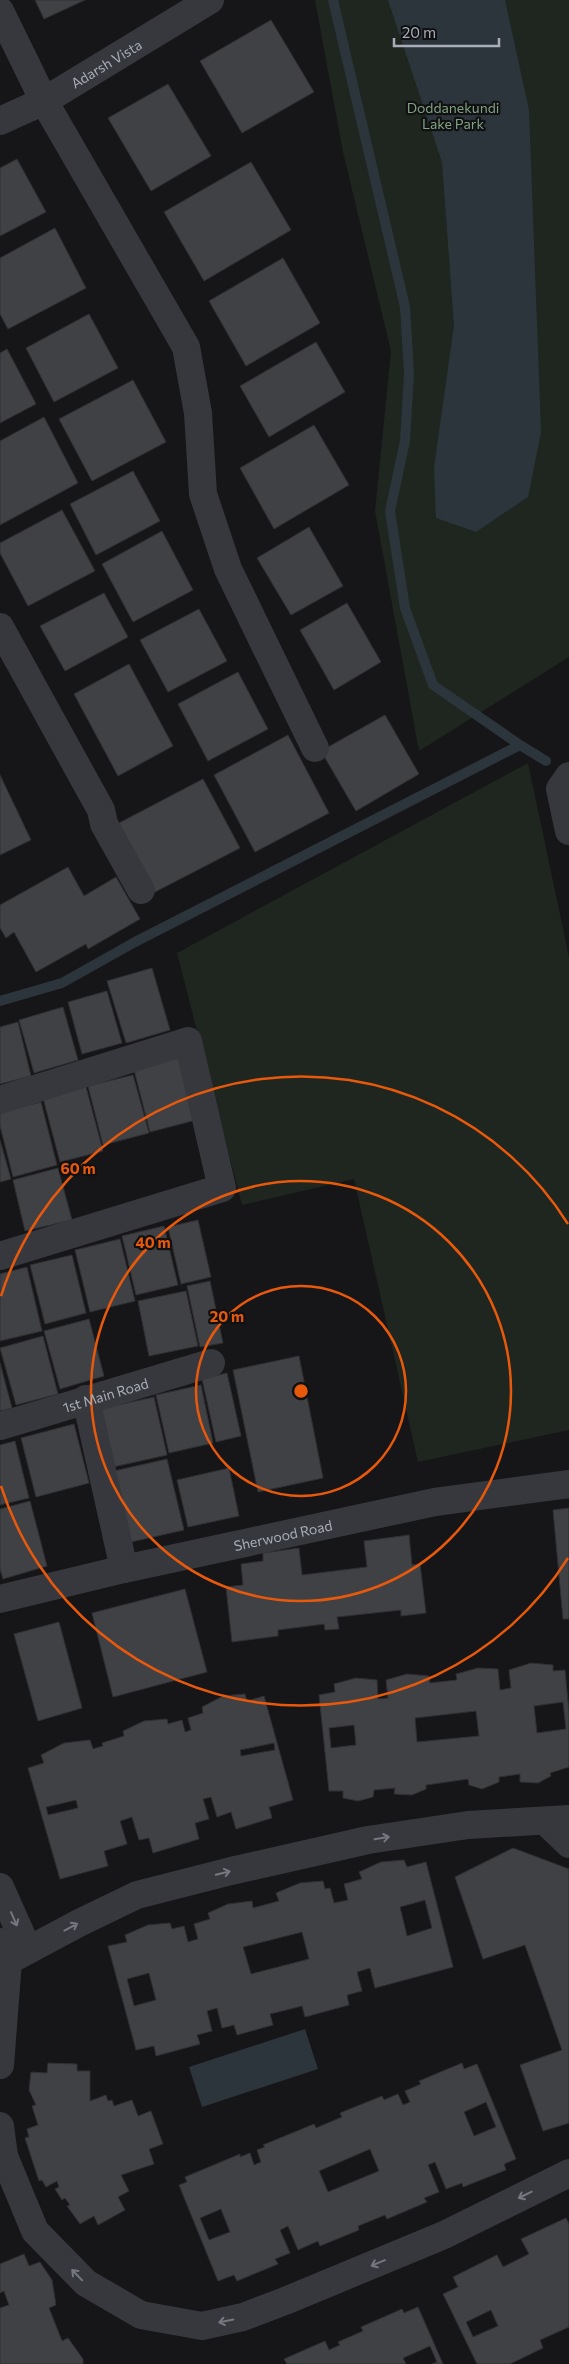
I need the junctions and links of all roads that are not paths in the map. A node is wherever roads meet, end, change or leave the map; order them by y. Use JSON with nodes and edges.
{"nodes":[{"id":1,"x":210,"y":0,"type":"edge"},
{"id":2,"x":0,"y":10,"type":"edge"},
{"id":3,"x":44,"y":101,"type":"junction"},
{"id":4,"x":0,"y":121,"type":"edge"},
{"id":5,"x":0,"y":628,"type":"edge"},
{"id":6,"x":316,"y":748,"type":"dead end"},
{"id":7,"x":569,"y":776,"type":"edge"},
{"id":8,"x":569,"y":831,"type":"edge"},
{"id":9,"x":141,"y":890,"type":"dead end"},
{"id":10,"x":0,"y":1100,"type":"edge"},
{"id":11,"x":0,"y":1256,"type":"edge"},
{"id":12,"x":211,"y":1363,"type":"dead end"},
{"id":13,"x":86,"y":1399,"type":"junction"},
{"id":14,"x":0,"y":1426,"type":"edge"},
{"id":15,"x":569,"y":1484,"type":"edge"},
{"id":16,"x":124,"y":1569,"type":"junction"},
{"id":17,"x":0,"y":1599,"type":"edge"},
{"id":18,"x":557,"y":1820,"type":"edge"},
{"id":19,"x":569,"y":1844,"type":"edge"},
{"id":20,"x":0,"y":1887,"type":"edge"},
{"id":21,"x":12,"y":1951,"type":"edge"},
{"id":22,"x":0,"y":2066,"type":"edge"},
{"id":23,"x":0,"y":2126,"type":"edge"},
{"id":24,"x":569,"y":2173,"type":"edge"}],
"edges":[{"from":1,"to":3,"type":"street","name":"Adarsh Vista"},
{"from":2,"to":3,"type":"street"},
{"from":3,"to":4,"type":"street","name":"Adarsh Vista"},
{"from":3,"to":6,"type":"street"},
{"from":5,"to":9,"type":"street"},
{"from":7,"to":8,"type":"street"},
{"from":10,"to":11,"type":"street"},
{"from":12,"to":13,"type":"street","name":"1st Main Road"},
{"from":13,"to":14,"type":"street","name":"1st Main Road"},
{"from":13,"to":16,"type":"street"},
{"from":15,"to":16,"type":"street","name":"Sherwood Road"},
{"from":16,"to":17,"type":"street","name":"Sherwood Road"},
{"from":18,"to":19,"type":"street"},
{"from":21,"to":18,"type":"street","one_way":true},
{"from":20,"to":21,"type":"street","one_way":true},
{"from":21,"to":22,"type":"street"},
{"from":24,"to":23,"type":"street","one_way":true}]}
